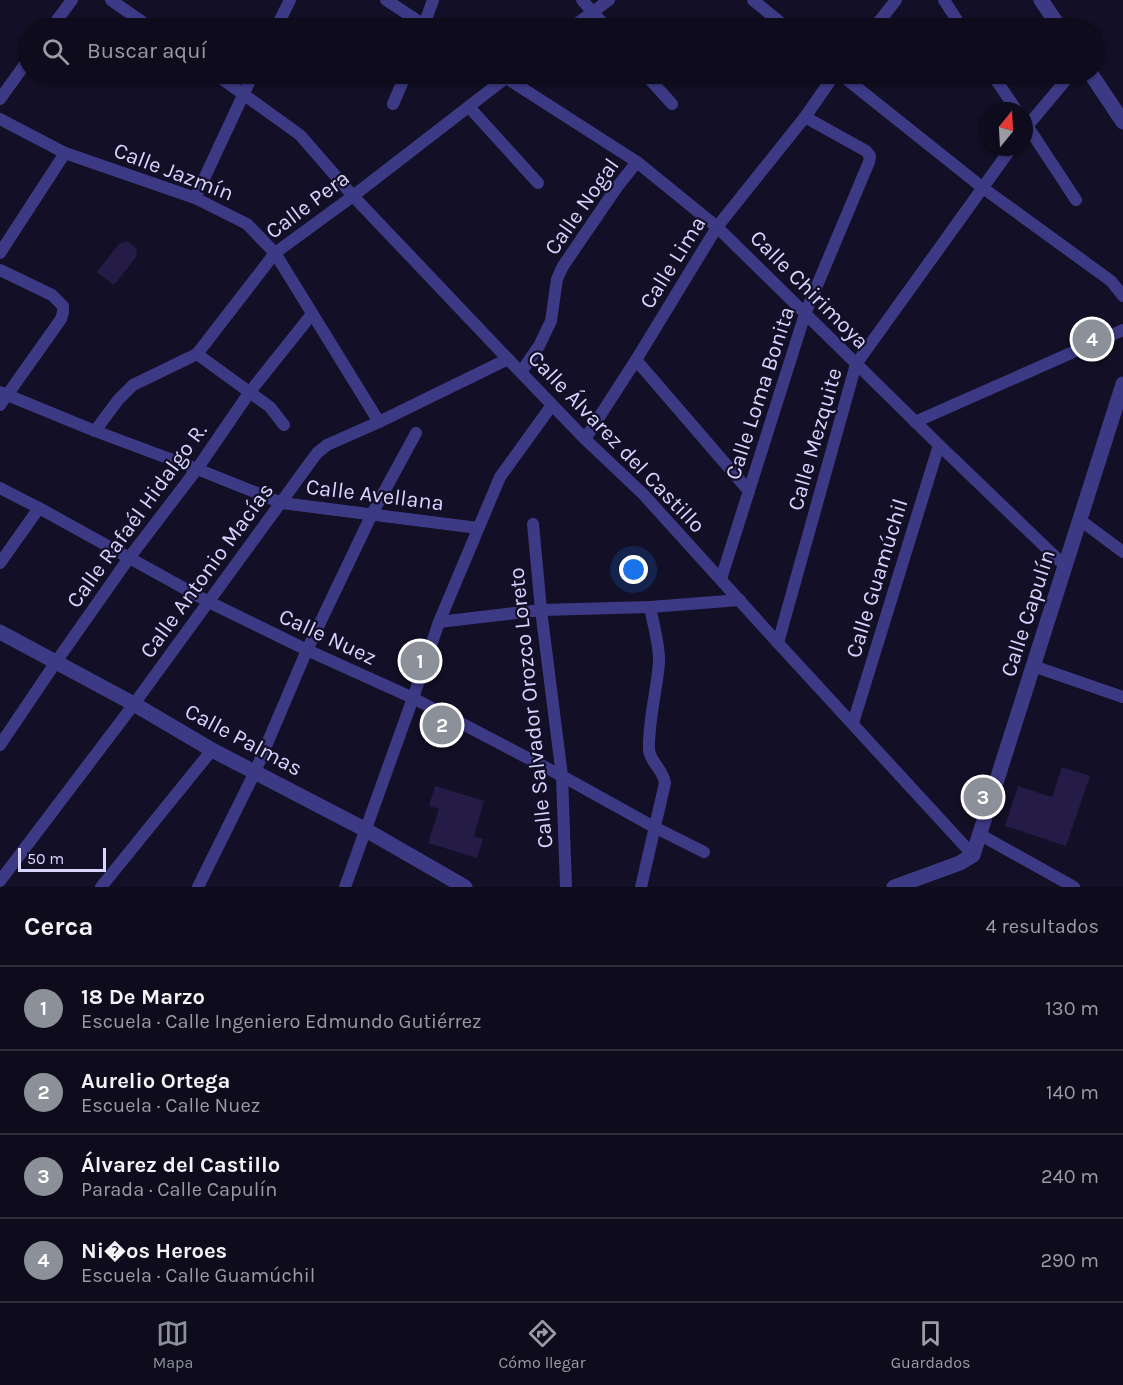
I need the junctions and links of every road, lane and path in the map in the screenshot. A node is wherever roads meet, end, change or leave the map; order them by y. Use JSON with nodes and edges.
{"nodes":[{"id":1,"x":72,"y":0,"type":"edge"},
{"id":2,"x":111,"y":0,"type":"edge"},
{"id":3,"x":290,"y":0,"type":"edge"},
{"id":4,"x":386,"y":0,"type":"edge"},
{"id":5,"x":433,"y":0,"type":"edge"},
{"id":6,"x":582,"y":0,"type":"edge"},
{"id":7,"x":609,"y":0,"type":"edge"},
{"id":8,"x":753,"y":0,"type":"edge"},
{"id":9,"x":896,"y":0,"type":"edge"},
{"id":10,"x":944,"y":0,"type":"edge"},
{"id":11,"x":1041,"y":0,"type":"edge"},
{"id":12,"x":592,"y":12,"type":"junction"},
{"id":13,"x":58,"y":18,"type":"edge"},
{"id":14,"x":137,"y":18,"type":"edge"},
{"id":15,"x":281,"y":18,"type":"edge"},
{"id":16,"x":412,"y":18,"type":"edge"},
{"id":17,"x":428,"y":18,"type":"edge"},
{"id":18,"x":584,"y":18,"type":"edge"},
{"id":19,"x":597,"y":18,"type":"edge"},
{"id":20,"x":775,"y":18,"type":"edge"},
{"id":21,"x":882,"y":18,"type":"edge"},
{"id":22,"x":956,"y":18,"type":"edge"},
{"id":23,"x":1053,"y":18,"type":"edge"},
{"id":24,"x":18,"y":74,"type":"edge"},
{"id":25,"x":229,"y":84,"type":"edge"},
{"id":26,"x":248,"y":84,"type":"edge"},
{"id":27,"x":401,"y":84,"type":"edge"},
{"id":28,"x":495,"y":84,"type":"edge"},
{"id":29,"x":520,"y":84,"type":"edge"},
{"id":30,"x":654,"y":84,"type":"edge"},
{"id":31,"x":828,"y":84,"type":"edge"},
{"id":32,"x":852,"y":84,"type":"edge"},
{"id":33,"x":999,"y":84,"type":"edge"},
{"id":34,"x":1062,"y":84,"type":"edge"},
{"id":35,"x":1097,"y":84,"type":"edge"},
{"id":36,"x":243,"y":94,"type":"junction"},
{"id":37,"x":0,"y":99,"type":"edge"},
{"id":38,"x":1011,"y":102,"type":"edge"},
{"id":39,"x":393,"y":104,"type":"dead end"},
{"id":40,"x":672,"y":104,"type":"dead end"},
{"id":41,"x":469,"y":106,"type":"junction"},
{"id":42,"x":805,"y":117,"type":"junction"},
{"id":43,"x":1033,"y":117,"type":"edge"},
{"id":44,"x":0,"y":119,"type":"edge"},
{"id":45,"x":1123,"y":122,"type":"edge"},
{"id":46,"x":1033,"y":138,"type":"edge"},
{"id":47,"x":65,"y":153,"type":"junction"},
{"id":48,"x":1005,"y":156,"type":"edge"},
{"id":49,"x":637,"y":162,"type":"junction"},
{"id":50,"x":538,"y":183,"type":"dead end"},
{"id":51,"x":982,"y":188,"type":"junction"},
{"id":52,"x":353,"y":196,"type":"junction"},
{"id":53,"x":195,"y":198,"type":"junction"},
{"id":54,"x":1076,"y":200,"type":"dead end"},
{"id":55,"x":717,"y":227,"type":"junction"},
{"id":56,"x":0,"y":253,"type":"edge"},
{"id":57,"x":275,"y":254,"type":"junction"},
{"id":58,"x":0,"y":270,"type":"edge"},
{"id":59,"x":1123,"y":296,"type":"edge"},
{"id":60,"x":312,"y":314,"type":"junction"},
{"id":61,"x":805,"y":314,"type":"junction"},
{"id":62,"x":1123,"y":330,"type":"edge"},
{"id":63,"x":197,"y":354,"type":"junction"},
{"id":64,"x":508,"y":359,"type":"junction"},
{"id":65,"x":636,"y":360,"type":"junction"},
{"id":66,"x":856,"y":364,"type":"junction"},
{"id":67,"x":521,"y":372,"type":"junction"},
{"id":68,"x":1123,"y":384,"type":"edge"},
{"id":69,"x":249,"y":393,"type":"junction"},
{"id":70,"x":2,"y":397,"type":"edge"},
{"id":71,"x":1121,"y":401,"type":"edge"},
{"id":72,"x":552,"y":405,"type":"junction"},
{"id":73,"x":380,"y":422,"type":"junction"},
{"id":74,"x":915,"y":422,"type":"junction"},
{"id":75,"x":284,"y":426,"type":"dead end"},
{"id":76,"x":95,"y":431,"type":"junction"},
{"id":77,"x":416,"y":433,"type":"dead end"},
{"id":78,"x":585,"y":439,"type":"junction"},
{"id":79,"x":939,"y":445,"type":"junction"},
{"id":80,"x":197,"y":469,"type":"junction"},
{"id":81,"x":0,"y":488,"type":"edge"},
{"id":82,"x":749,"y":491,"type":"junction"},
{"id":83,"x":282,"y":503,"type":"junction"},
{"id":84,"x":39,"y":508,"type":"junction"},
{"id":85,"x":372,"y":514,"type":"junction"},
{"id":86,"x":1080,"y":520,"type":"junction"},
{"id":87,"x":533,"y":524,"type":"dead end"},
{"id":88,"x":478,"y":528,"type":"junction"},
{"id":89,"x":1123,"y":552,"type":"edge"},
{"id":90,"x":129,"y":558,"type":"junction"},
{"id":91,"x":0,"y":563,"type":"edge"},
{"id":92,"x":1065,"y":566,"type":"junction"},
{"id":93,"x":721,"y":579,"type":"junction"},
{"id":94,"x":740,"y":600,"type":"junction"},
{"id":95,"x":209,"y":602,"type":"junction"},
{"id":96,"x":650,"y":607,"type":"junction"},
{"id":97,"x":541,"y":610,"type":"junction"},
{"id":98,"x":439,"y":622,"type":"junction"},
{"id":99,"x":0,"y":632,"type":"edge"},
{"id":100,"x":778,"y":644,"type":"junction"},
{"id":101,"x":307,"y":650,"type":"junction"},
{"id":102,"x":56,"y":662,"type":"junction"},
{"id":103,"x":1033,"y":666,"type":"junction"},
{"id":104,"x":1123,"y":697,"type":"edge"},
{"id":105,"x":413,"y":698,"type":"junction"},
{"id":106,"x":134,"y":704,"type":"junction"},
{"id":107,"x":853,"y":723,"type":"junction"},
{"id":108,"x":0,"y":745,"type":"edge"},
{"id":109,"x":213,"y":750,"type":"junction"},
{"id":110,"x":255,"y":772,"type":"junction"},
{"id":111,"x":562,"y":776,"type":"junction"},
{"id":112,"x":654,"y":827,"type":"junction"},
{"id":113,"x":366,"y":830,"type":"junction"},
{"id":114,"x":979,"y":834,"type":"junction"},
{"id":115,"x":704,"y":852,"type":"dead end"},
{"id":116,"x":973,"y":855,"type":"junction"},
{"id":117,"x":0,"y":880,"type":"edge"},
{"id":118,"x":101,"y":887,"type":"edge"},
{"id":119,"x":198,"y":887,"type":"edge"},
{"id":120,"x":345,"y":887,"type":"edge"},
{"id":121,"x":465,"y":887,"type":"edge"},
{"id":122,"x":566,"y":887,"type":"edge"},
{"id":123,"x":641,"y":887,"type":"edge"},
{"id":124,"x":894,"y":887,"type":"edge"},
{"id":125,"x":1074,"y":887,"type":"edge"}],
"edges":[{"from":1,"to":13,"type":"street"},
{"from":2,"to":14,"type":"street"},
{"from":3,"to":15,"type":"street"},
{"from":4,"to":16,"type":"street"},
{"from":5,"to":17,"type":"street"},
{"from":6,"to":12,"type":"street"},
{"from":7,"to":12,"type":"street"},
{"from":8,"to":20,"type":"street"},
{"from":9,"to":21,"type":"street"},
{"from":10,"to":22,"type":"street"},
{"from":11,"to":23,"type":"street"},
{"from":12,"to":18,"type":"street"},
{"from":12,"to":19,"type":"street"},
{"from":24,"to":37,"type":"street"},
{"from":25,"to":36,"type":"street","name":"Calle Álvarez del Castillo"},
{"from":26,"to":36,"type":"street"},
{"from":27,"to":39,"type":"street"},
{"from":28,"to":41,"type":"street","name":"Calle Pera"},
{"from":29,"to":49,"type":"street","name":"Calle Chirimoya"},
{"from":30,"to":40,"type":"street"},
{"from":31,"to":42,"type":"street","name":"Calle Lima"},
{"from":32,"to":51,"type":"street"},
{"from":33,"to":38,"type":"street"},
{"from":34,"to":43,"type":"street"},
{"from":35,"to":45,"type":"street"},
{"from":36,"to":52,"type":"street","name":"Calle Álvarez del Castillo"},
{"from":36,"to":53,"type":"street"},
{"from":41,"to":50,"type":"street"},
{"from":41,"to":52,"type":"street","name":"Calle Pera"},
{"from":42,"to":55,"type":"street","name":"Calle Lima"},
{"from":42,"to":61,"type":"street","name":"Calle Loma Bonita"},
{"from":44,"to":47,"type":"street","name":"Calle Jazmín"},
{"from":46,"to":54,"type":"street"},
{"from":47,"to":53,"type":"street","name":"Calle Jazmín"},
{"from":47,"to":56,"type":"street"},
{"from":48,"to":51,"type":"street","name":"Calle Mezquite"},
{"from":49,"to":55,"type":"street","name":"Calle Chirimoya"},
{"from":49,"to":67,"type":"street","name":"Calle Nogal"},
{"from":51,"to":59,"type":"street"},
{"from":51,"to":66,"type":"street","name":"Calle Mezquite"},
{"from":52,"to":57,"type":"street","name":"Calle Pera"},
{"from":52,"to":64,"type":"street","name":"Calle Álvarez del Castillo"},
{"from":53,"to":57,"type":"street","name":"Calle Jazmín"},
{"from":55,"to":61,"type":"street","name":"Calle Chirimoya"},
{"from":55,"to":65,"type":"street","name":"Calle Lima"},
{"from":57,"to":60,"type":"street","name":"Calle Jazmín"},
{"from":57,"to":63,"type":"street","name":"Calle Pera"},
{"from":58,"to":70,"type":"street"},
{"from":60,"to":69,"type":"street","name":"Calle Rafaél Hidalgo R."},
{"from":60,"to":73,"type":"street","name":"Calle Jazmín"},
{"from":61,"to":66,"type":"street","name":"Calle Chirimoya"},
{"from":61,"to":82,"type":"street","name":"Calle Loma Bonita"},
{"from":62,"to":74,"type":"street"},
{"from":63,"to":69,"type":"street"},
{"from":63,"to":76,"type":"street","name":"Calle Pera"},
{"from":64,"to":67,"type":"street","name":"Calle Álvarez del Castillo"},
{"from":64,"to":73,"type":"street","name":"Calle Antonio Macías"},
{"from":65,"to":78,"type":"street","name":"Calle Lima"},
{"from":65,"to":82,"type":"street"},
{"from":66,"to":74,"type":"street","name":"Calle Chirimoya"},
{"from":66,"to":100,"type":"street","name":"Calle Mezquite"},
{"from":67,"to":72,"type":"street","name":"Calle Álvarez del Castillo"},
{"from":68,"to":71,"type":"street","name":"Calle Capulín"},
{"from":69,"to":75,"type":"street"},
{"from":69,"to":80,"type":"street","name":"Calle Rafaél Hidalgo R."},
{"from":70,"to":76,"type":"street","name":"Calle Avellana"},
{"from":71,"to":86,"type":"street","name":"Calle Capulín"},
{"from":72,"to":78,"type":"street","name":"Calle Álvarez del Castillo"},
{"from":72,"to":88,"type":"street"},
{"from":73,"to":83,"type":"street","name":"Calle Antonio Macías"},
{"from":74,"to":79,"type":"street","name":"Calle Chirimoya"},
{"from":76,"to":80,"type":"street","name":"Calle Avellana"},
{"from":77,"to":85,"type":"street"},
{"from":78,"to":93,"type":"street","name":"Calle Álvarez del Castillo"},
{"from":79,"to":92,"type":"street","name":"Calle Chirimoya"},
{"from":79,"to":107,"type":"street","name":"Calle Guamúchil"},
{"from":80,"to":83,"type":"street","name":"Calle Avellana"},
{"from":80,"to":90,"type":"street","name":"Calle Rafaél Hidalgo R."},
{"from":81,"to":84,"type":"street","name":"Calle Nuez"},
{"from":82,"to":93,"type":"street","name":"Calle Loma Bonita"},
{"from":83,"to":85,"type":"street","name":"Calle Avellana"},
{"from":83,"to":95,"type":"street","name":"Calle Antonio Macías"},
{"from":84,"to":90,"type":"street","name":"Calle Nuez"},
{"from":84,"to":91,"type":"street"},
{"from":85,"to":88,"type":"street","name":"Calle Avellana"},
{"from":85,"to":101,"type":"street"},
{"from":86,"to":89,"type":"street"},
{"from":86,"to":92,"type":"street","name":"Calle Capulín"},
{"from":87,"to":97,"type":"street","name":"Calle Salvador Orozco Loreto"},
{"from":88,"to":98,"type":"street"},
{"from":90,"to":95,"type":"street","name":"Calle Nuez"},
{"from":90,"to":102,"type":"street","name":"Calle Rafaél Hidalgo R."},
{"from":92,"to":103,"type":"street","name":"Calle Capulín"},
{"from":93,"to":94,"type":"street","name":"Calle Álvarez del Castillo"},
{"from":94,"to":96,"type":"street"},
{"from":94,"to":100,"type":"street","name":"Calle Álvarez del Castillo"},
{"from":95,"to":101,"type":"street","name":"Calle Nuez"},
{"from":95,"to":106,"type":"street","name":"Calle Antonio Macías"},
{"from":96,"to":97,"type":"street"},
{"from":96,"to":112,"type":"street"},
{"from":97,"to":98,"type":"street"},
{"from":97,"to":111,"type":"street","name":"Calle Salvador Orozco Loreto"},
{"from":98,"to":105,"type":"street"},
{"from":99,"to":102,"type":"street","name":"Calle Palmas"},
{"from":100,"to":107,"type":"street","name":"Calle Álvarez del Castillo"},
{"from":101,"to":105,"type":"street","name":"Calle Nuez"},
{"from":101,"to":110,"type":"street"},
{"from":102,"to":106,"type":"street","name":"Calle Palmas"},
{"from":102,"to":108,"type":"street","name":"Calle Rafaél Hidalgo R."},
{"from":103,"to":104,"type":"street"},
{"from":103,"to":114,"type":"street","name":"Calle Capulín"},
{"from":105,"to":111,"type":"street","name":"Calle Nuez"},
{"from":105,"to":113,"type":"street"},
{"from":106,"to":109,"type":"street","name":"Calle Palmas"},
{"from":106,"to":117,"type":"street","name":"Calle Antonio Macías"},
{"from":107,"to":116,"type":"street","name":"Calle Álvarez del Castillo"},
{"from":109,"to":110,"type":"street","name":"Calle Palmas"},
{"from":109,"to":118,"type":"street"},
{"from":110,"to":113,"type":"street","name":"Calle Palmas"},
{"from":110,"to":119,"type":"street"},
{"from":111,"to":112,"type":"street","name":"Calle Nuez"},
{"from":111,"to":122,"type":"street","name":"Calle Salvador Orozco Loreto"},
{"from":112,"to":115,"type":"street","name":"Calle Nuez"},
{"from":112,"to":123,"type":"street"},
{"from":113,"to":120,"type":"street"},
{"from":113,"to":121,"type":"street","name":"Calle Palmas"},
{"from":114,"to":116,"type":"street","name":"Calle Capulín"},
{"from":114,"to":125,"type":"street"},
{"from":116,"to":124,"type":"street"}]}
